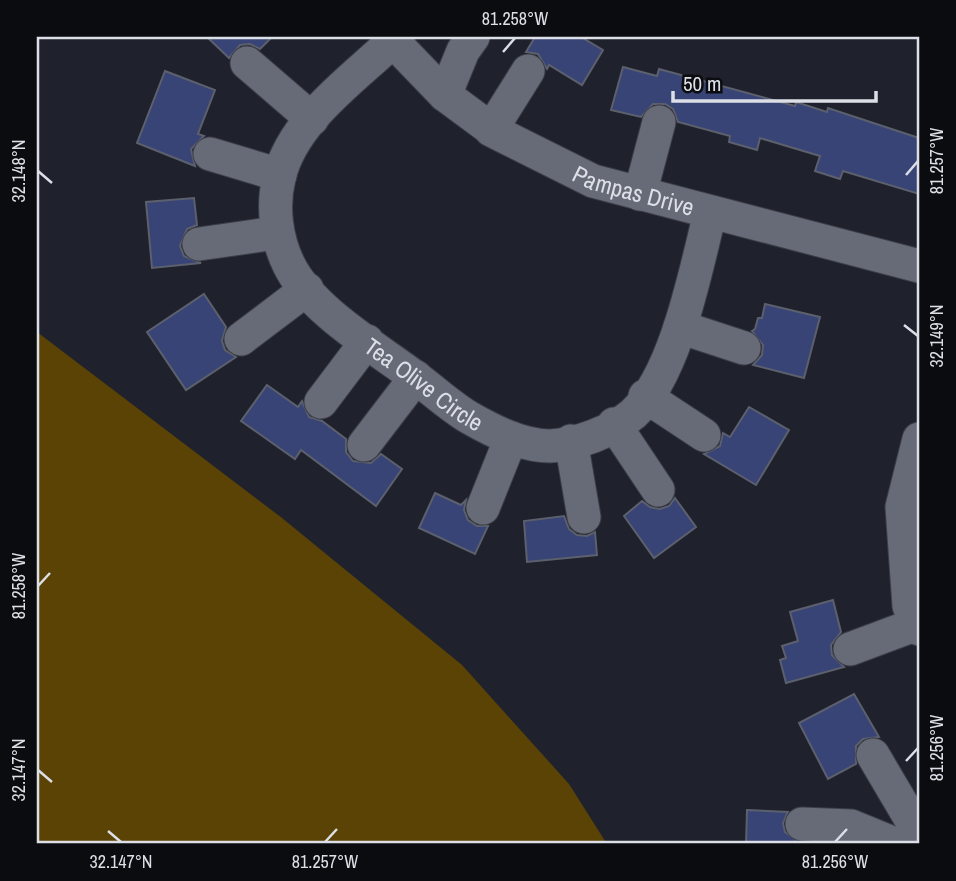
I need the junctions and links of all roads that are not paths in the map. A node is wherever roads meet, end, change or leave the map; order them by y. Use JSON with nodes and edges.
{"nodes":[{"id":1,"x":474,"y":37,"type":"edge"},
{"id":2,"x":391,"y":39,"type":"edge"},
{"id":3,"x":247,"y":63,"type":"dead end"},
{"id":4,"x":528,"y":71,"type":"dead end"},
{"id":5,"x":445,"y":95,"type":"junction"},
{"id":6,"x":312,"y":120,"type":"junction"},
{"id":7,"x":659,"y":122,"type":"dead end"},
{"id":8,"x":492,"y":130,"type":"junction"},
{"id":9,"x":210,"y":154,"type":"dead end"},
{"id":10,"x":280,"y":175,"type":"junction"},
{"id":11,"x":640,"y":194,"type":"junction"},
{"id":12,"x":710,"y":213,"type":"junction"},
{"id":13,"x":276,"y":233,"type":"junction"},
{"id":14,"x":199,"y":244,"type":"dead end"},
{"id":15,"x":919,"y":266,"type":"edge"},
{"id":16,"x":307,"y":289,"type":"junction"},
{"id":17,"x":680,"y":327,"type":"junction"},
{"id":18,"x":241,"y":339,"type":"dead end"},
{"id":19,"x":367,"y":341,"type":"junction"},
{"id":20,"x":744,"y":348,"type":"dead end"},
{"id":21,"x":416,"y":377,"type":"junction"},
{"id":22,"x":645,"y":397,"type":"junction"},
{"id":23,"x":321,"y":402,"type":"dead end"},
{"id":24,"x":614,"y":425,"type":"junction"},
{"id":25,"x":704,"y":435,"type":"dead end"},
{"id":26,"x":511,"y":438,"type":"junction"},
{"id":27,"x":919,"y":439,"type":"edge"},
{"id":28,"x":571,"y":441,"type":"junction"},
{"id":29,"x":365,"y":445,"type":"dead end"},
{"id":30,"x":913,"y":486,"type":"edge"},
{"id":31,"x":658,"y":490,"type":"dead end"},
{"id":32,"x":483,"y":508,"type":"dead end"},
{"id":33,"x":584,"y":517,"type":"dead end"},
{"id":34,"x":912,"y":542,"type":"edge"},
{"id":35,"x":918,"y":627,"type":"edge"},
{"id":36,"x":850,"y":649,"type":"dead end"},
{"id":37,"x":873,"y":755,"type":"dead end"},
{"id":38,"x":802,"y":824,"type":"dead end"},
{"id":39,"x":914,"y":839,"type":"edge"}],
"edges":[{"from":1,"to":5,"type":"street"},
{"from":2,"to":5,"type":"street","name":"Pampas Drive"},
{"from":2,"to":6,"type":"street","name":"Tea Olive Circle"},
{"from":3,"to":6,"type":"street"},
{"from":4,"to":8,"type":"street"},
{"from":5,"to":8,"type":"street","name":"Pampas Drive"},
{"from":6,"to":10,"type":"street","name":"Tea Olive Circle"},
{"from":7,"to":11,"type":"street"},
{"from":8,"to":11,"type":"street","name":"Pampas Drive"},
{"from":9,"to":10,"type":"street"},
{"from":10,"to":13,"type":"street","name":"Tea Olive Circle"},
{"from":11,"to":12,"type":"street","name":"Pampas Drive"},
{"from":12,"to":15,"type":"street","name":"Pampas Drive"},
{"from":12,"to":17,"type":"street","name":"Tea Olive Circle"},
{"from":13,"to":14,"type":"street"},
{"from":13,"to":16,"type":"street","name":"Tea Olive Circle"},
{"from":16,"to":18,"type":"street"},
{"from":16,"to":19,"type":"street","name":"Tea Olive Circle"},
{"from":17,"to":20,"type":"street"},
{"from":17,"to":22,"type":"street","name":"Tea Olive Circle"},
{"from":19,"to":21,"type":"street","name":"Tea Olive Circle"},
{"from":19,"to":23,"type":"street"},
{"from":21,"to":26,"type":"street","name":"Tea Olive Circle"},
{"from":21,"to":29,"type":"street"},
{"from":22,"to":24,"type":"street","name":"Tea Olive Circle"},
{"from":22,"to":25,"type":"street"},
{"from":24,"to":28,"type":"street","name":"Tea Olive Circle"},
{"from":24,"to":31,"type":"street"},
{"from":26,"to":28,"type":"street","name":"Tea Olive Circle"},
{"from":26,"to":32,"type":"street"},
{"from":27,"to":30,"type":"street"},
{"from":28,"to":33,"type":"street"},
{"from":30,"to":34,"type":"street"},
{"from":34,"to":35,"type":"street"},
{"from":35,"to":36,"type":"street"},
{"from":37,"to":39,"type":"street"},
{"from":38,"to":39,"type":"street"}]}
